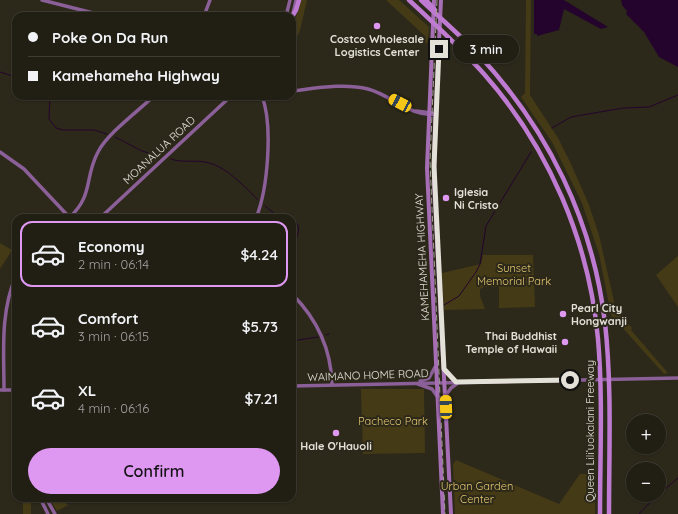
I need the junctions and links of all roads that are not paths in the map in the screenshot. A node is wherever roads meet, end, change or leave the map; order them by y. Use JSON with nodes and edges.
{"nodes":[{"id":1,"x":42,"y":0,"type":"edge"},
{"id":2,"x":210,"y":0,"type":"edge"},
{"id":3,"x":290,"y":0,"type":"edge"},
{"id":4,"x":297,"y":0,"type":"edge"},
{"id":5,"x":409,"y":0,"type":"edge"},
{"id":6,"x":421,"y":0,"type":"edge"},
{"id":7,"x":426,"y":0,"type":"edge"},
{"id":8,"x":434,"y":0,"type":"edge"},
{"id":9,"x":442,"y":0,"type":"edge"},
{"id":10,"x":89,"y":12,"type":"edge"},
{"id":11,"x":206,"y":12,"type":"edge"},
{"id":12,"x":287,"y":12,"type":"edge"},
{"id":13,"x":295,"y":12,"type":"edge"},
{"id":14,"x":453,"y":30,"type":"junction"},
{"id":15,"x":296,"y":91,"type":"edge"},
{"id":16,"x":150,"y":100,"type":"edge"},
{"id":17,"x":227,"y":100,"type":"edge"},
{"id":18,"x":264,"y":100,"type":"edge"},
{"id":19,"x":428,"y":114,"type":"junction"},
{"id":20,"x":436,"y":114,"type":"junction"},
{"id":21,"x":0,"y":152,"type":"edge"},
{"id":22,"x":65,"y":214,"type":"edge"},
{"id":23,"x":74,"y":214,"type":"edge"},
{"id":24,"x":104,"y":214,"type":"edge"},
{"id":25,"x":257,"y":214,"type":"edge"},
{"id":26,"x":12,"y":285,"type":"edge"},
{"id":27,"x":296,"y":298,"type":"edge"},
{"id":28,"x":434,"y":321,"type":"junction"},
{"id":29,"x":436,"y":366,"type":"junction"},
{"id":30,"x":444,"y":369,"type":"junction"},
{"id":31,"x":678,"y":378,"type":"edge"},
{"id":32,"x":437,"y":382,"type":"junction"},
{"id":33,"x":445,"y":382,"type":"junction"},
{"id":34,"x":458,"y":382,"type":"junction"},
{"id":35,"x":415,"y":383,"type":"junction"},
{"id":36,"x":332,"y":384,"type":"junction"},
{"id":37,"x":296,"y":386,"type":"edge"},
{"id":38,"x":2,"y":390,"type":"edge"},
{"id":39,"x":446,"y":395,"type":"junction"},
{"id":40,"x":437,"y":399,"type":"junction"},
{"id":41,"x":42,"y":502,"type":"edge"},
{"id":42,"x":48,"y":502,"type":"edge"},
{"id":43,"x":48,"y":514,"type":"edge"},
{"id":44,"x":54,"y":514,"type":"edge"},
{"id":45,"x":443,"y":514,"type":"edge"},
{"id":46,"x":451,"y":514,"type":"edge"},
{"id":47,"x":600,"y":514,"type":"edge"},
{"id":48,"x":609,"y":514,"type":"edge"}],
"edges":[{"from":1,"to":10,"type":"street"},
{"from":2,"to":11,"type":"street"},
{"from":3,"to":12,"type":"street"},
{"from":4,"to":13,"type":"highway"},
{"from":5,"to":47,"type":"highway","name":"Queen Liliʻuokalani Freeway"},
{"from":6,"to":14,"type":"highway","name":"Queen Liliʻuokalani Freeway"},
{"from":7,"to":14,"type":"highway"},
{"from":8,"to":19,"type":"main road","name":"KAMEHAMEHA HIGHWAY"},
{"from":9,"to":20,"type":"main road","name":"KAMEHAMEHA HIGHWAY"},
{"from":14,"to":48,"type":"highway","name":"Queen Liliʻuokalani Freeway"},
{"from":15,"to":19,"type":"street"},
{"from":16,"to":23,"type":"street"},
{"from":17,"to":24,"type":"street","name":"MOANALUA ROAD"},
{"from":18,"to":25,"type":"street"},
{"from":19,"to":20,"type":"street"},
{"from":19,"to":28,"type":"main road","name":"KAMEHAMEHA HIGHWAY"},
{"from":20,"to":30,"type":"main road","name":"KAMEHAMEHA HIGHWAY"},
{"from":21,"to":22,"type":"street"},
{"from":26,"to":38,"type":"street"},
{"from":27,"to":36,"type":"street"},
{"from":28,"to":29,"type":"main road","name":"KAMEHAMEHA HIGHWAY"},
{"from":28,"to":33,"type":"street"},
{"from":29,"to":32,"type":"main road","name":"KAMEHAMEHA HIGHWAY"},
{"from":29,"to":35,"type":"street"},
{"from":30,"to":33,"type":"main road","name":"KAMEHAMEHA HIGHWAY"},
{"from":30,"to":34,"type":"street"},
{"from":31,"to":34,"type":"street","name":"WAIMANO HOME ROAD"},
{"from":32,"to":33,"type":"street","name":"WAIMANO HOME ROAD"},
{"from":32,"to":35,"type":"street","name":"WAIMANO HOME ROAD"},
{"from":32,"to":40,"type":"main road","name":"KAMEHAMEHA HIGHWAY"},
{"from":33,"to":34,"type":"street","name":"WAIMANO HOME ROAD"},
{"from":33,"to":39,"type":"main road","name":"KAMEHAMEHA HIGHWAY"},
{"from":34,"to":39,"type":"street"},
{"from":35,"to":36,"type":"street","name":"WAIMANO HOME ROAD"},
{"from":35,"to":40,"type":"street"},
{"from":36,"to":37,"type":"street","name":"WAIMANO HOME ROAD"},
{"from":39,"to":46,"type":"main road","name":"KAMEHAMEHA HIGHWAY"},
{"from":40,"to":45,"type":"main road","name":"KAMEHAMEHA HIGHWAY"},
{"from":41,"to":43,"type":"street"},
{"from":42,"to":44,"type":"street"}]}
